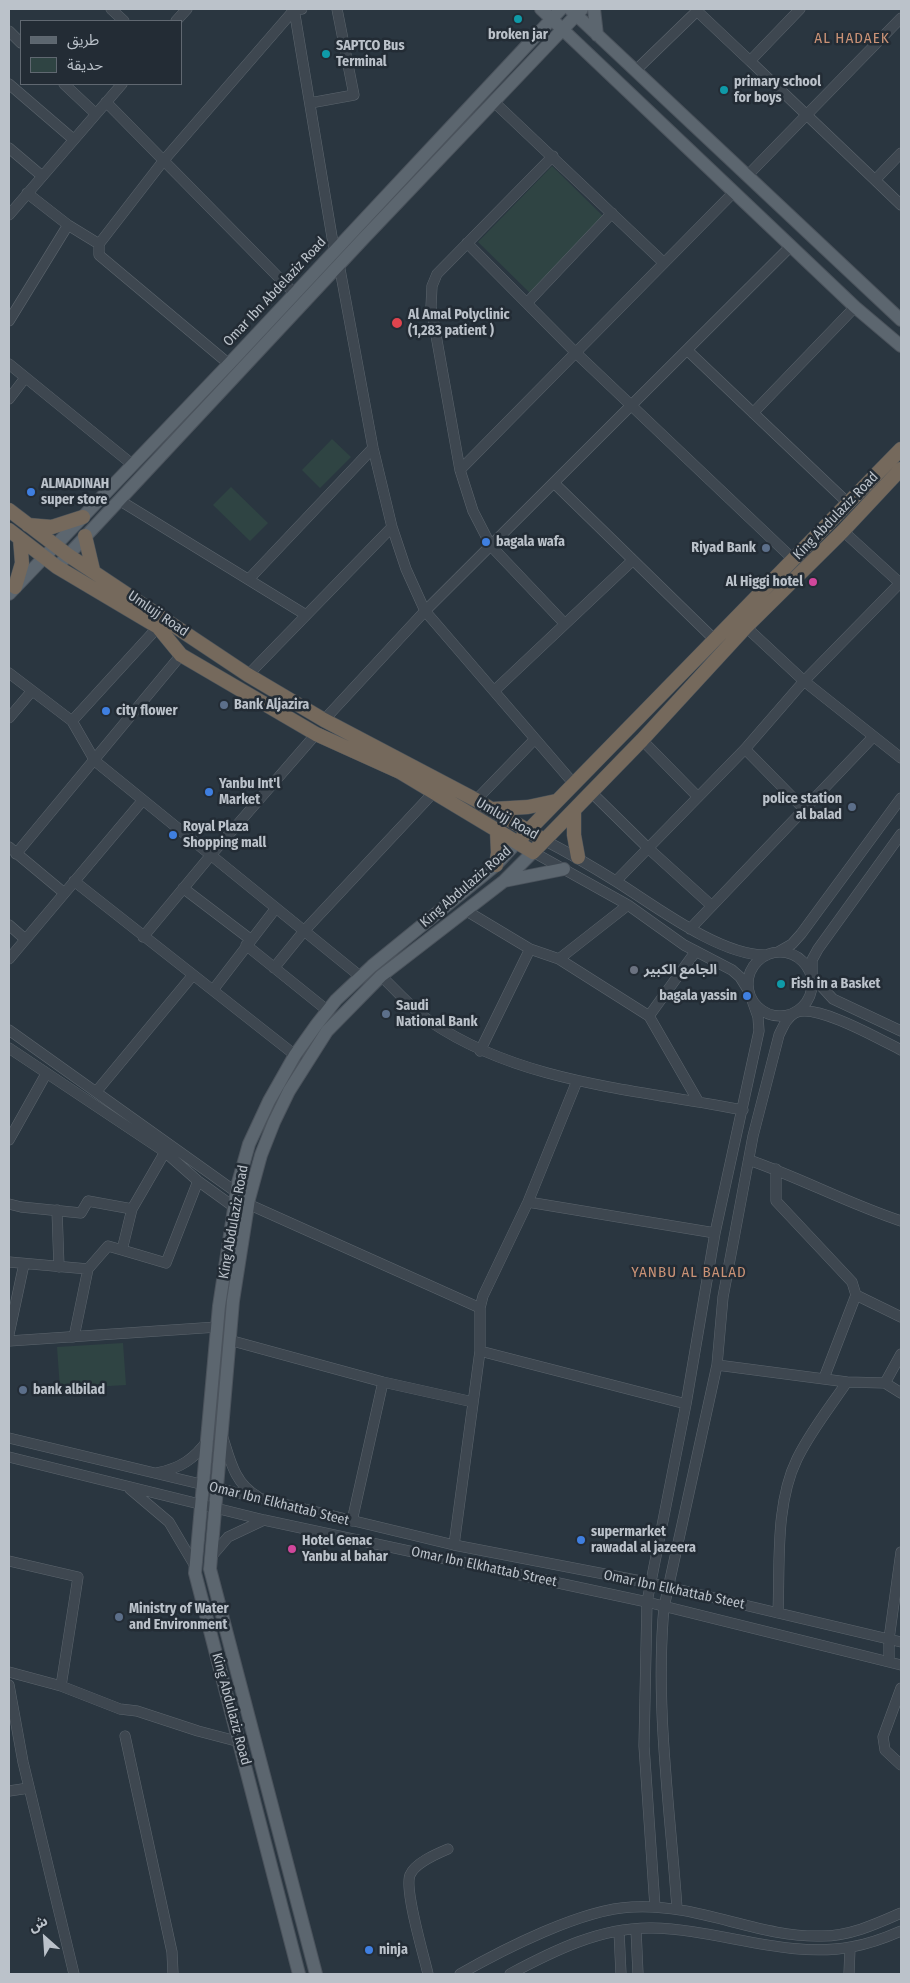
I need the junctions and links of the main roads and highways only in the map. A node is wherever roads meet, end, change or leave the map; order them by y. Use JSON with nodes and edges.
{"nodes":[{"id":1,"x":536,"y":9,"type":"edge"},
{"id":2,"x":541,"y":9,"type":"edge"},
{"id":3,"x":561,"y":9,"type":"edge"},
{"id":4,"x":594,"y":9,"type":"edge"},
{"id":5,"x":576,"y":11,"type":"edge"},
{"id":6,"x":552,"y":19,"type":"junction"},
{"id":7,"x":563,"y":29,"type":"junction"},
{"id":8,"x":537,"y":35,"type":"junction"},
{"id":9,"x":597,"y":35,"type":"junction"},
{"id":10,"x":578,"y":44,"type":"junction"},
{"id":11,"x":548,"y":45,"type":"junction"},
{"id":12,"x":900,"y":316,"type":"edge"},
{"id":13,"x":901,"y":346,"type":"edge"},
{"id":14,"x":901,"y":449,"type":"edge"},
{"id":15,"x":901,"y":470,"type":"edge"},
{"id":16,"x":9,"y":510,"type":"edge"},
{"id":17,"x":83,"y":517,"type":"junction"},
{"id":18,"x":28,"y":524,"type":"junction"},
{"id":19,"x":14,"y":535,"type":"edge"},
{"id":20,"x":85,"y":536,"type":"junction"},
{"id":21,"x":55,"y":546,"type":"junction"},
{"id":22,"x":68,"y":555,"type":"junction"},
{"id":23,"x":44,"y":558,"type":"junction"},
{"id":24,"x":58,"y":567,"type":"junction"},
{"id":25,"x":93,"y":570,"type":"junction"},
{"id":26,"x":12,"y":591,"type":"edge"},
{"id":27,"x":557,"y":801,"type":"junction"},
{"id":28,"x":493,"y":810,"type":"junction"},
{"id":29,"x":574,"y":810,"type":"junction"},
{"id":30,"x":498,"y":831,"type":"junction"},
{"id":31,"x":528,"y":831,"type":"junction"},
{"id":32,"x":544,"y":840,"type":"junction"},
{"id":33,"x":517,"y":842,"type":"junction"},
{"id":34,"x":533,"y":852,"type":"junction"},
{"id":35,"x":578,"y":857,"type":"road end"},
{"id":36,"x":496,"y":865,"type":"junction"},
{"id":37,"x":564,"y":870,"type":"road end"},
{"id":38,"x":504,"y":880,"type":"junction"},
{"id":39,"x":299,"y":1974,"type":"edge"},
{"id":40,"x":316,"y":1974,"type":"edge"}],
"edges":[{"from":1,"to":8,"type":"main road"},
{"from":2,"to":6,"type":"main road"},
{"from":3,"to":6,"type":"main road","name":"Omar Ibn Abdelaziz Road"},
{"from":4,"to":9,"type":"main road"},
{"from":5,"to":7,"type":"main road","name":"Omar Ibn Abdelaziz Road"},
{"from":5,"to":9,"type":"main road"},
{"from":6,"to":7,"type":"main road"},
{"from":6,"to":8,"type":"main road","name":"Omar Ibn Abdelaziz Road"},
{"from":7,"to":10,"type":"main road"},
{"from":7,"to":11,"type":"main road","name":"Omar Ibn Abdelaziz Road"},
{"from":8,"to":17,"type":"main road","name":"Omar Ibn Abdelaziz Road"},
{"from":9,"to":12,"type":"main road"},
{"from":10,"to":11,"type":"main road"},
{"from":10,"to":13,"type":"main road"},
{"from":11,"to":20,"type":"main road","name":"Omar Ibn Abdelaziz Road"},
{"from":14,"to":27,"type":"highway","name":"King Abdulaziz Road"},
{"from":15,"to":29,"type":"highway","name":"King Abdulaziz Road"},
{"from":16,"to":18,"type":"highway","name":"Umlujj Road"},
{"from":17,"to":18,"type":"highway"},
{"from":17,"to":21,"type":"main road","name":"Omar Ibn Abdelaziz Road"},
{"from":18,"to":21,"type":"highway","name":"Umlujj Road"},
{"from":19,"to":23,"type":"highway","name":"Umlujj Road"},
{"from":19,"to":26,"type":"highway"},
{"from":20,"to":22,"type":"main road","name":"Omar Ibn Abdelaziz Road"},
{"from":20,"to":25,"type":"highway"},
{"from":21,"to":22,"type":"highway","name":"Umlujj Road"},
{"from":21,"to":23,"type":"main road","name":"Omar Ibn Abdelaziz Road"},
{"from":22,"to":24,"type":"main road","name":"Omar Ibn Abdelaziz Road"},
{"from":22,"to":25,"type":"highway","name":"Umlujj Road"},
{"from":23,"to":24,"type":"highway","name":"Umlujj Road"},
{"from":23,"to":26,"type":"main road","name":"Omar Ibn Abdelaziz Road"},
{"from":24,"to":30,"type":"highway","name":"Umlujj Road"},
{"from":25,"to":28,"type":"highway","name":"Umlujj Road"},
{"from":27,"to":28,"type":"highway"},
{"from":27,"to":31,"type":"highway","name":"King Abdulaziz Road"},
{"from":28,"to":31,"type":"highway","name":"Umlujj Road"},
{"from":29,"to":32,"type":"highway","name":"King Abdulaziz Road"},
{"from":29,"to":35,"type":"highway"},
{"from":30,"to":33,"type":"highway","name":"Umlujj Road"},
{"from":30,"to":36,"type":"highway"},
{"from":31,"to":32,"type":"highway","name":"Umlujj Road"},
{"from":31,"to":33,"type":"highway","name":"King Abdulaziz Road"},
{"from":32,"to":34,"type":"highway","name":"Umlujj Road"},
{"from":33,"to":34,"type":"highway","name":"Umlujj Road"},
{"from":33,"to":36,"type":"main road","name":"King Abdulaziz Road"},
{"from":34,"to":38,"type":"main road","name":"King Abdulaziz Road"},
{"from":36,"to":39,"type":"main road","name":"King Abdulaziz Road"},
{"from":37,"to":38,"type":"main road"},
{"from":38,"to":40,"type":"main road","name":"King Abdulaziz Road"}]}
